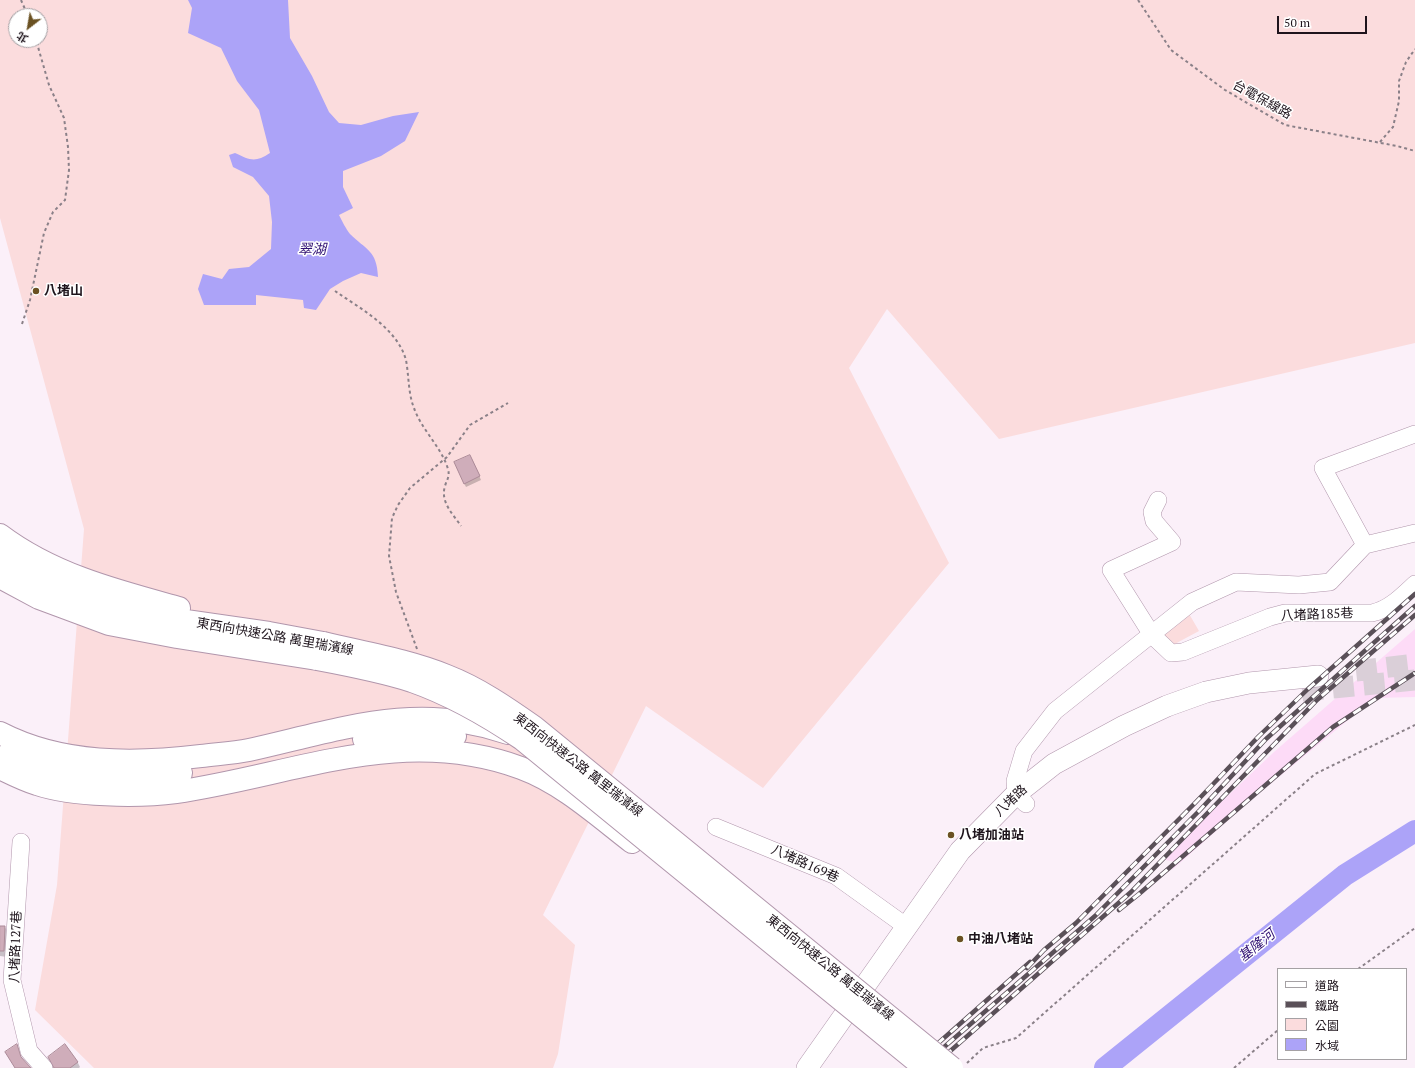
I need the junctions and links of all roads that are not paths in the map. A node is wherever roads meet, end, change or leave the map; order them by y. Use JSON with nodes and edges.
{"nodes":[{"id":1,"x":1415,"y":434,"type":"edge"},
{"id":2,"x":1158,"y":500,"type":"dead end"},
{"id":3,"x":1415,"y":533,"type":"edge"},
{"id":4,"x":0,"y":535,"type":"edge"},
{"id":5,"x":1365,"y":545,"type":"junction"},
{"id":6,"x":0,"y":556,"type":"edge"},
{"id":7,"x":0,"y":577,"type":"edge"},
{"id":8,"x":1415,"y":584,"type":"edge"},
{"id":9,"x":269,"y":633,"type":"junction"},
{"id":10,"x":1152,"y":635,"type":"junction"},
{"id":11,"x":320,"y":651,"type":"junction"},
{"id":12,"x":1318,"y":676,"type":"tunnel mouth"},
{"id":13,"x":1302,"y":691,"type":"tunnel mouth"},
{"id":14,"x":0,"y":733,"type":"edge"},
{"id":15,"x":0,"y":750,"type":"edge"},
{"id":16,"x":0,"y":768,"type":"edge"},
{"id":17,"x":612,"y":790,"type":"junction"},
{"id":18,"x":1021,"y":799,"type":"junction"},
{"id":19,"x":716,"y":827,"type":"dead end"},
{"id":20,"x":21,"y":842,"type":"dead end"},
{"id":21,"x":907,"y":926,"type":"junction"},
{"id":22,"x":777,"y":946,"type":"junction"},
{"id":23,"x":44,"y":1068,"type":"edge"},
{"id":24,"x":807,"y":1068,"type":"edge"},
{"id":25,"x":824,"y":1068,"type":"edge"},
{"id":26,"x":925,"y":1068,"type":"edge"},
{"id":27,"x":941,"y":1068,"type":"edge"},
{"id":28,"x":952,"y":1068,"type":"edge"},
{"id":29,"x":965,"y":1068,"type":"edge"}],
"edges":[{"from":1,"to":5,"type":"street"},
{"from":2,"to":10,"type":"street","name":"八堵路185巷"},
{"from":3,"to":5,"type":"street"},
{"from":4,"to":9,"type":"highway"},
{"from":5,"to":10,"type":"street"},
{"from":6,"to":9,"type":"highway","name":"東西向快速公路 萬里瑞濱線"},
{"from":7,"to":11,"type":"highway","name":"東西向快速公路 萬里瑞濱線"},
{"from":8,"to":10,"type":"street","name":"八堵路185巷"},
{"from":9,"to":11,"type":"highway","name":"東西向快速公路 萬里瑞濱線"},
{"from":10,"to":18,"type":"street"},
{"from":11,"to":22,"type":"highway","name":"東西向快速公路 萬里瑞濱線","bridge":true},
{"from":11,"to":28,"type":"highway","name":"東西向快速公路 萬里瑞濱線","bridge":true},
{"from":12,"to":18,"type":"main road","name":"八堵路"},
{"from":13,"to":18,"type":"main road","name":"八堵路"},
{"from":14,"to":17,"type":"highway"},
{"from":15,"to":17,"type":"highway"},
{"from":16,"to":22,"type":"highway","bridge":true},
{"from":17,"to":27,"type":"highway"},
{"from":17,"to":29,"type":"highway"},
{"from":18,"to":21,"type":"main road","name":"八堵路"},
{"from":18,"to":25,"type":"main road","name":"八堵路"},
{"from":19,"to":21,"type":"street","name":"八堵路169巷"},
{"from":20,"to":23,"type":"street","name":"八堵路127巷"},
{"from":21,"to":24,"type":"main road","name":"八堵路"},
{"from":22,"to":26,"type":"highway","name":"東西向快速公路 萬里瑞濱線","bridge":true}]}
